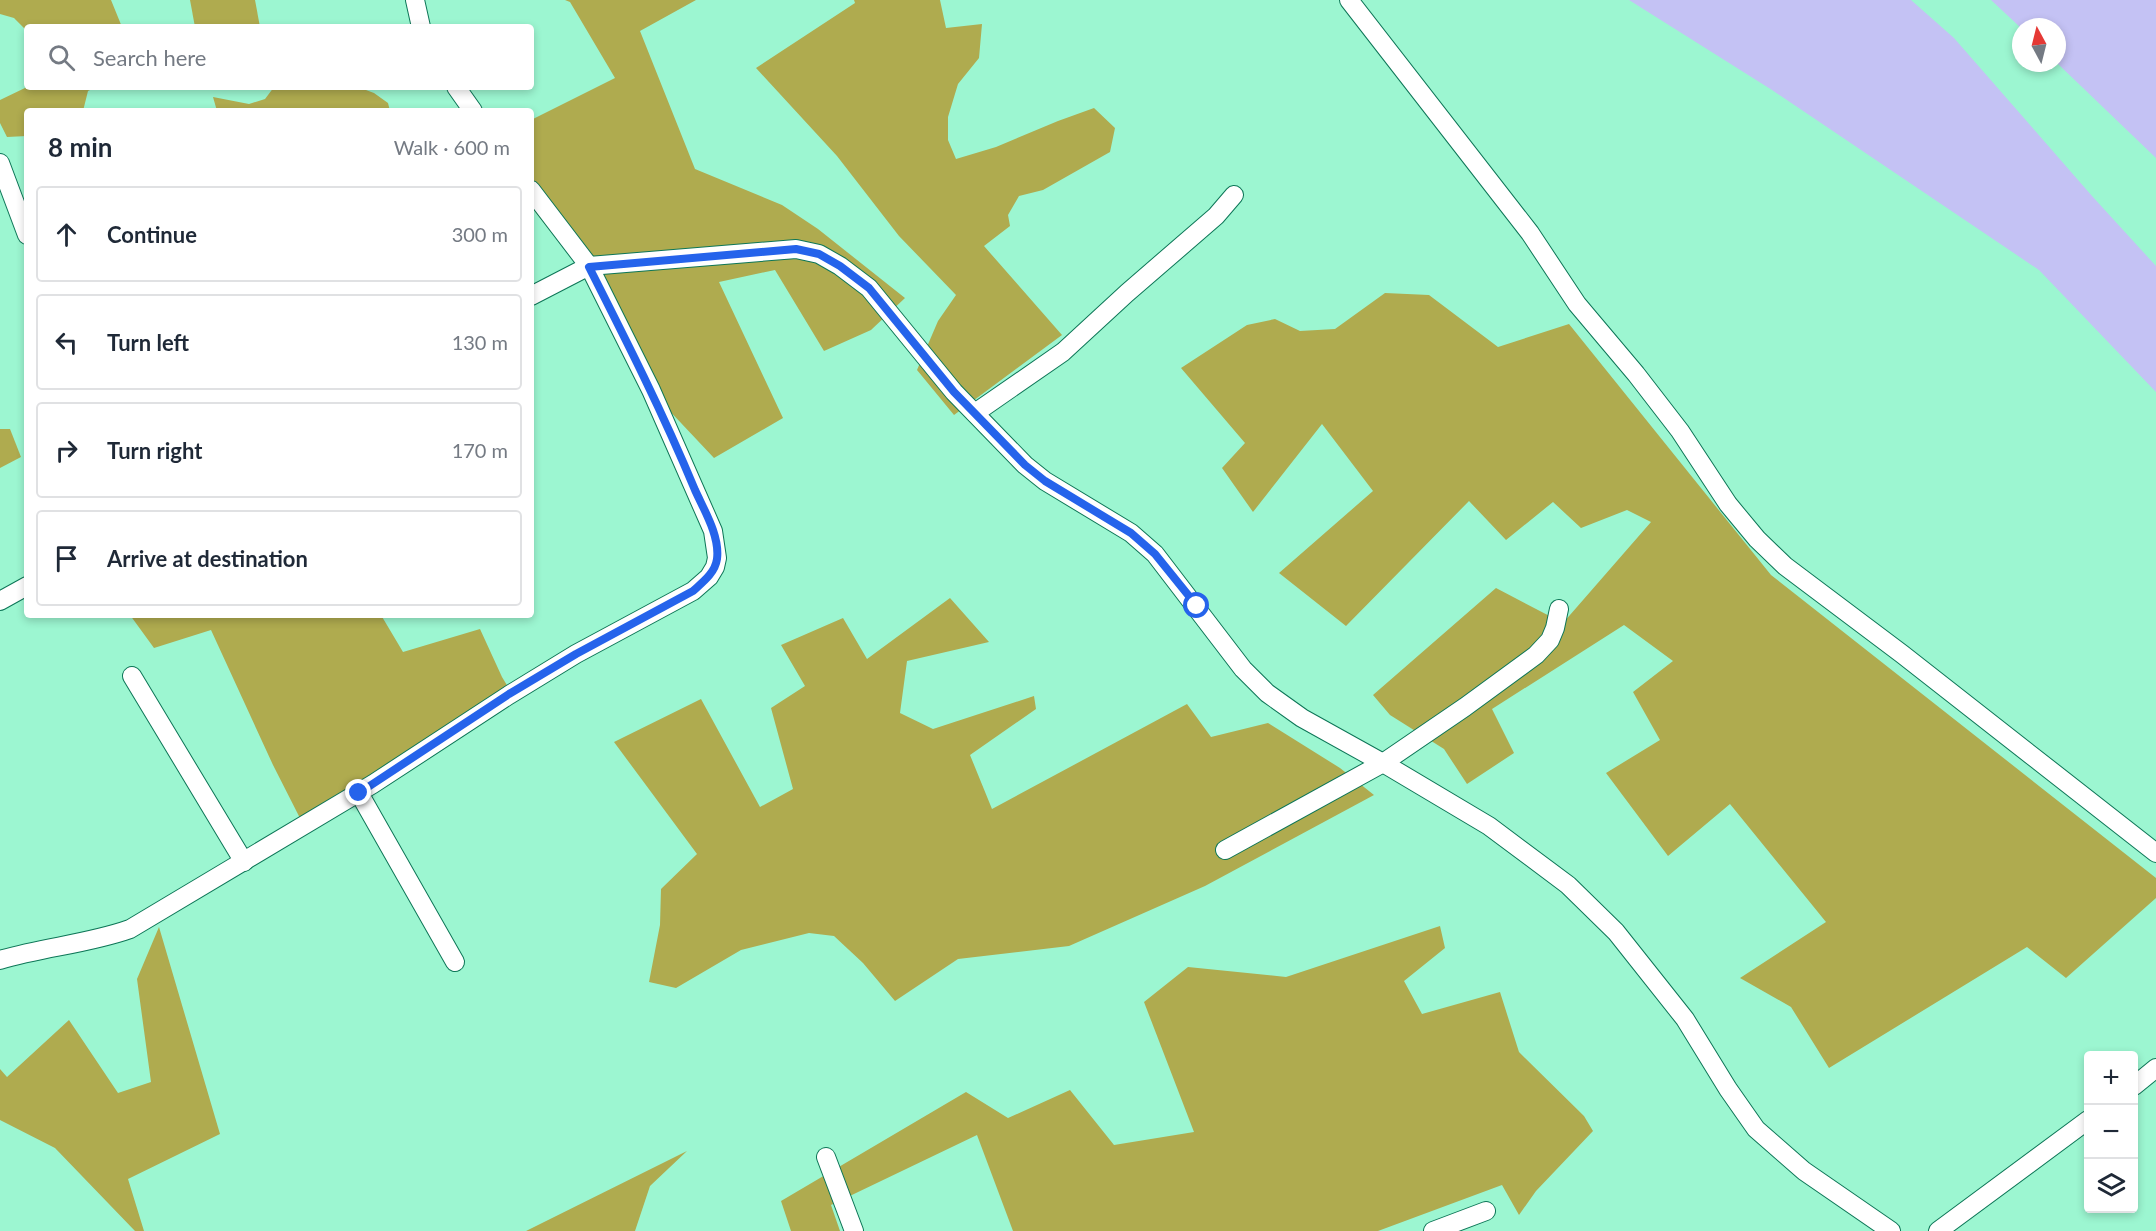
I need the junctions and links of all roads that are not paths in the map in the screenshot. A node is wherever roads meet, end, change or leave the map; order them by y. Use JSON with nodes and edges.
{"nodes":[{"id":1,"x":415,"y":0,"type":"edge"},
{"id":2,"x":1349,"y":0,"type":"edge"},
{"id":3,"x":420,"y":24,"type":"edge"},
{"id":4,"x":458,"y":90,"type":"edge"},
{"id":5,"x":471,"y":108,"type":"edge"},
{"id":6,"x":0,"y":163,"type":"edge"},
{"id":7,"x":534,"y":194,"type":"edge"},
{"id":8,"x":1234,"y":195,"type":"dead end"},
{"id":9,"x":24,"y":228,"type":"edge"},
{"id":10,"x":589,"y":267,"type":"junction"},
{"id":11,"x":534,"y":294,"type":"edge"},
{"id":12,"x":975,"y":413,"type":"junction"},
{"id":13,"x":24,"y":588,"type":"edge"},
{"id":14,"x":0,"y":601,"type":"edge"},
{"id":15,"x":1559,"y":609,"type":"dead end"},
{"id":16,"x":132,"y":676,"type":"dead end"},
{"id":17,"x":1383,"y":763,"type":"junction"},
{"id":18,"x":359,"y":793,"type":"junction"},
{"id":19,"x":1225,"y":850,"type":"dead end"},
{"id":20,"x":2156,"y":853,"type":"edge"},
{"id":21,"x":244,"y":862,"type":"junction"},
{"id":22,"x":0,"y":960,"type":"edge"},
{"id":23,"x":455,"y":962,"type":"dead end"},
{"id":24,"x":2156,"y":1068,"type":"edge"},
{"id":25,"x":2138,"y":1082,"type":"edge"},
{"id":26,"x":2084,"y":1123,"type":"edge"},
{"id":27,"x":826,"y":1157,"type":"dead end"},
{"id":28,"x":1486,"y":1211,"type":"dead end"},
{"id":29,"x":1437,"y":1230,"type":"edge"},
{"id":30,"x":854,"y":1231,"type":"edge"},
{"id":31,"x":1891,"y":1231,"type":"edge"},
{"id":32,"x":1938,"y":1231,"type":"edge"}],
"edges":[{"from":1,"to":3,"type":"street"},
{"from":2,"to":20,"type":"street"},
{"from":4,"to":5,"type":"street"},
{"from":6,"to":9,"type":"street"},
{"from":7,"to":10,"type":"street"},
{"from":8,"to":12,"type":"street"},
{"from":10,"to":11,"type":"street"},
{"from":10,"to":12,"type":"street"},
{"from":10,"to":18,"type":"street"},
{"from":12,"to":17,"type":"street"},
{"from":13,"to":14,"type":"street"},
{"from":15,"to":17,"type":"street"},
{"from":16,"to":21,"type":"street"},
{"from":17,"to":19,"type":"street"},
{"from":17,"to":31,"type":"street"},
{"from":18,"to":21,"type":"street"},
{"from":18,"to":23,"type":"street"},
{"from":21,"to":22,"type":"street"},
{"from":24,"to":25,"type":"street"},
{"from":26,"to":32,"type":"street"},
{"from":27,"to":30,"type":"street"},
{"from":28,"to":29,"type":"street"}]}
